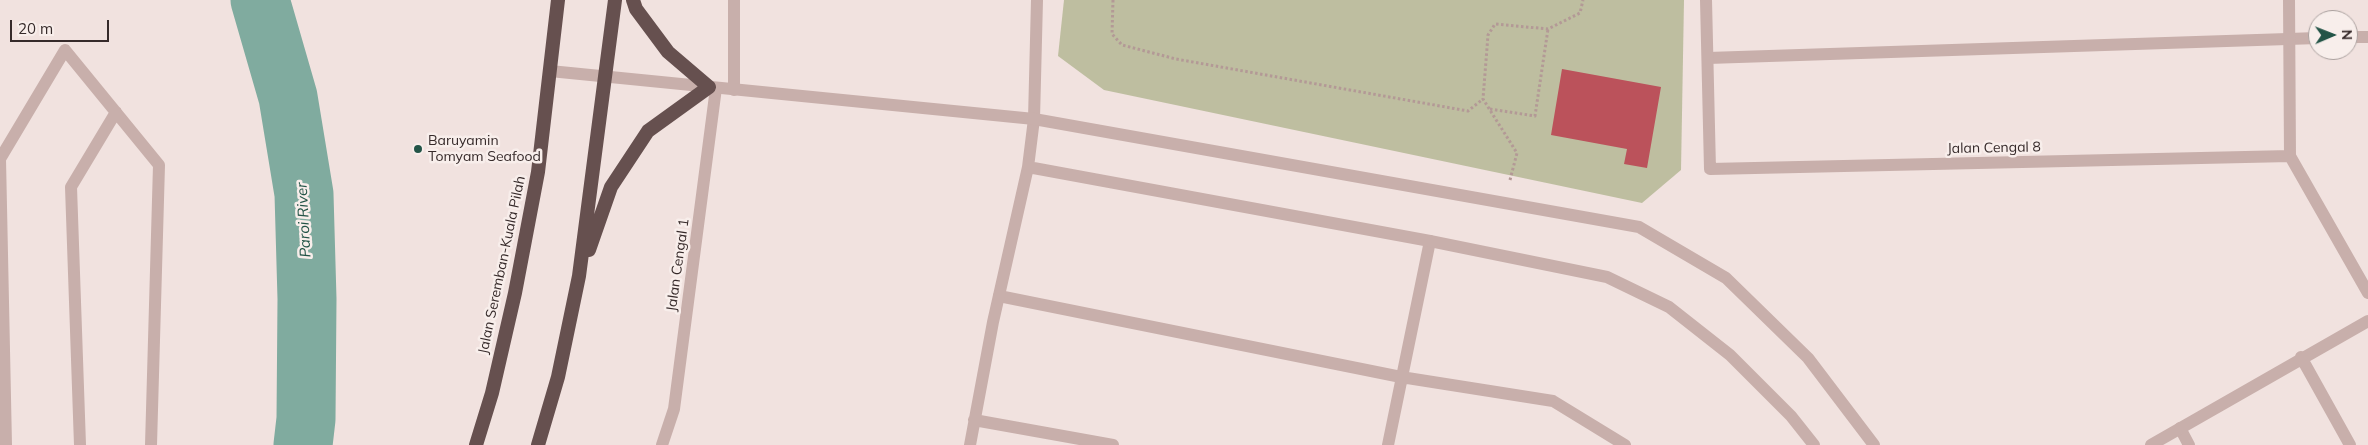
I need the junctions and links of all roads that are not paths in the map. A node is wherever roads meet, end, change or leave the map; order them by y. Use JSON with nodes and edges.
{"nodes":[{"id":1,"x":558,"y":0,"type":"edge"},
{"id":2,"x":615,"y":0,"type":"edge"},
{"id":3,"x":633,"y":0,"type":"edge"},
{"id":4,"x":734,"y":0,"type":"edge"},
{"id":5,"x":1037,"y":0,"type":"edge"},
{"id":6,"x":1706,"y":0,"type":"edge"},
{"id":7,"x":2289,"y":0,"type":"edge"},
{"id":8,"x":2288,"y":38,"type":"junction"},
{"id":9,"x":2308,"y":38,"type":"edge"},
{"id":10,"x":1708,"y":58,"type":"junction"},
{"id":11,"x":550,"y":71,"type":"junction"},
{"id":12,"x":605,"y":78,"type":"junction"},
{"id":13,"x":713,"y":88,"type":"junction"},
{"id":14,"x":734,"y":90,"type":"junction"},
{"id":15,"x":116,"y":112,"type":"junction"},
{"id":16,"x":1034,"y":119,"type":"junction"},
{"id":17,"x":2290,"y":156,"type":"junction"},
{"id":18,"x":1028,"y":168,"type":"junction"},
{"id":19,"x":1430,"y":241,"type":"junction"},
{"id":20,"x":579,"y":276,"type":"junction"},
{"id":21,"x":2368,"y":293,"type":"edge"},
{"id":22,"x":999,"y":296,"type":"junction"},
{"id":23,"x":2368,"y":320,"type":"edge"},
{"id":24,"x":2301,"y":357,"type":"junction"},
{"id":25,"x":1401,"y":378,"type":"junction"},
{"id":26,"x":974,"y":420,"type":"junction"},
{"id":27,"x":2180,"y":428,"type":"junction"},
{"id":28,"x":6,"y":445,"type":"edge"},
{"id":29,"x":80,"y":445,"type":"edge"},
{"id":30,"x":151,"y":445,"type":"edge"},
{"id":31,"x":476,"y":445,"type":"edge"},
{"id":32,"x":538,"y":445,"type":"edge"},
{"id":33,"x":662,"y":445,"type":"edge"},
{"id":34,"x":970,"y":445,"type":"edge"},
{"id":35,"x":1113,"y":445,"type":"edge"},
{"id":36,"x":1388,"y":445,"type":"edge"},
{"id":37,"x":1625,"y":445,"type":"edge"},
{"id":38,"x":1814,"y":445,"type":"edge"},
{"id":39,"x":1874,"y":445,"type":"edge"},
{"id":40,"x":2151,"y":445,"type":"edge"},
{"id":41,"x":2189,"y":445,"type":"edge"},
{"id":42,"x":2350,"y":445,"type":"edge"}],
"edges":[{"from":1,"to":11,"type":"highway","name":"Jalan Seremban-Kuala Pilah"},
{"from":2,"to":12,"type":"highway"},
{"from":3,"to":13,"type":"highway"},
{"from":4,"to":14,"type":"street"},
{"from":5,"to":16,"type":"street"},
{"from":6,"to":10,"type":"street","name":"Jalan Cengal 8"},
{"from":7,"to":8,"type":"street"},
{"from":8,"to":9,"type":"street"},
{"from":8,"to":10,"type":"street"},
{"from":8,"to":17,"type":"street"},
{"from":10,"to":17,"type":"street","name":"Jalan Cengal 8"},
{"from":11,"to":12,"type":"street"},
{"from":11,"to":31,"type":"highway","name":"Jalan Seremban-Kuala Pilah"},
{"from":12,"to":13,"type":"street"},
{"from":12,"to":20,"type":"highway"},
{"from":13,"to":14,"type":"street"},
{"from":13,"to":20,"type":"highway"},
{"from":13,"to":33,"type":"street","name":"Jalan Cengal 1"},
{"from":14,"to":16,"type":"street"},
{"from":15,"to":28,"type":"street"},
{"from":15,"to":29,"type":"street"},
{"from":15,"to":30,"type":"street"},
{"from":16,"to":18,"type":"street"},
{"from":16,"to":39,"type":"street"},
{"from":17,"to":21,"type":"street"},
{"from":18,"to":19,"type":"street"},
{"from":18,"to":22,"type":"street"},
{"from":19,"to":25,"type":"street"},
{"from":19,"to":38,"type":"street"},
{"from":20,"to":32,"type":"highway"},
{"from":22,"to":25,"type":"street"},
{"from":22,"to":26,"type":"street"},
{"from":23,"to":24,"type":"street"},
{"from":24,"to":27,"type":"street"},
{"from":24,"to":42,"type":"street"},
{"from":25,"to":36,"type":"street"},
{"from":25,"to":37,"type":"street"},
{"from":26,"to":34,"type":"street"},
{"from":26,"to":35,"type":"street"},
{"from":27,"to":40,"type":"street"},
{"from":27,"to":41,"type":"street"}]}
